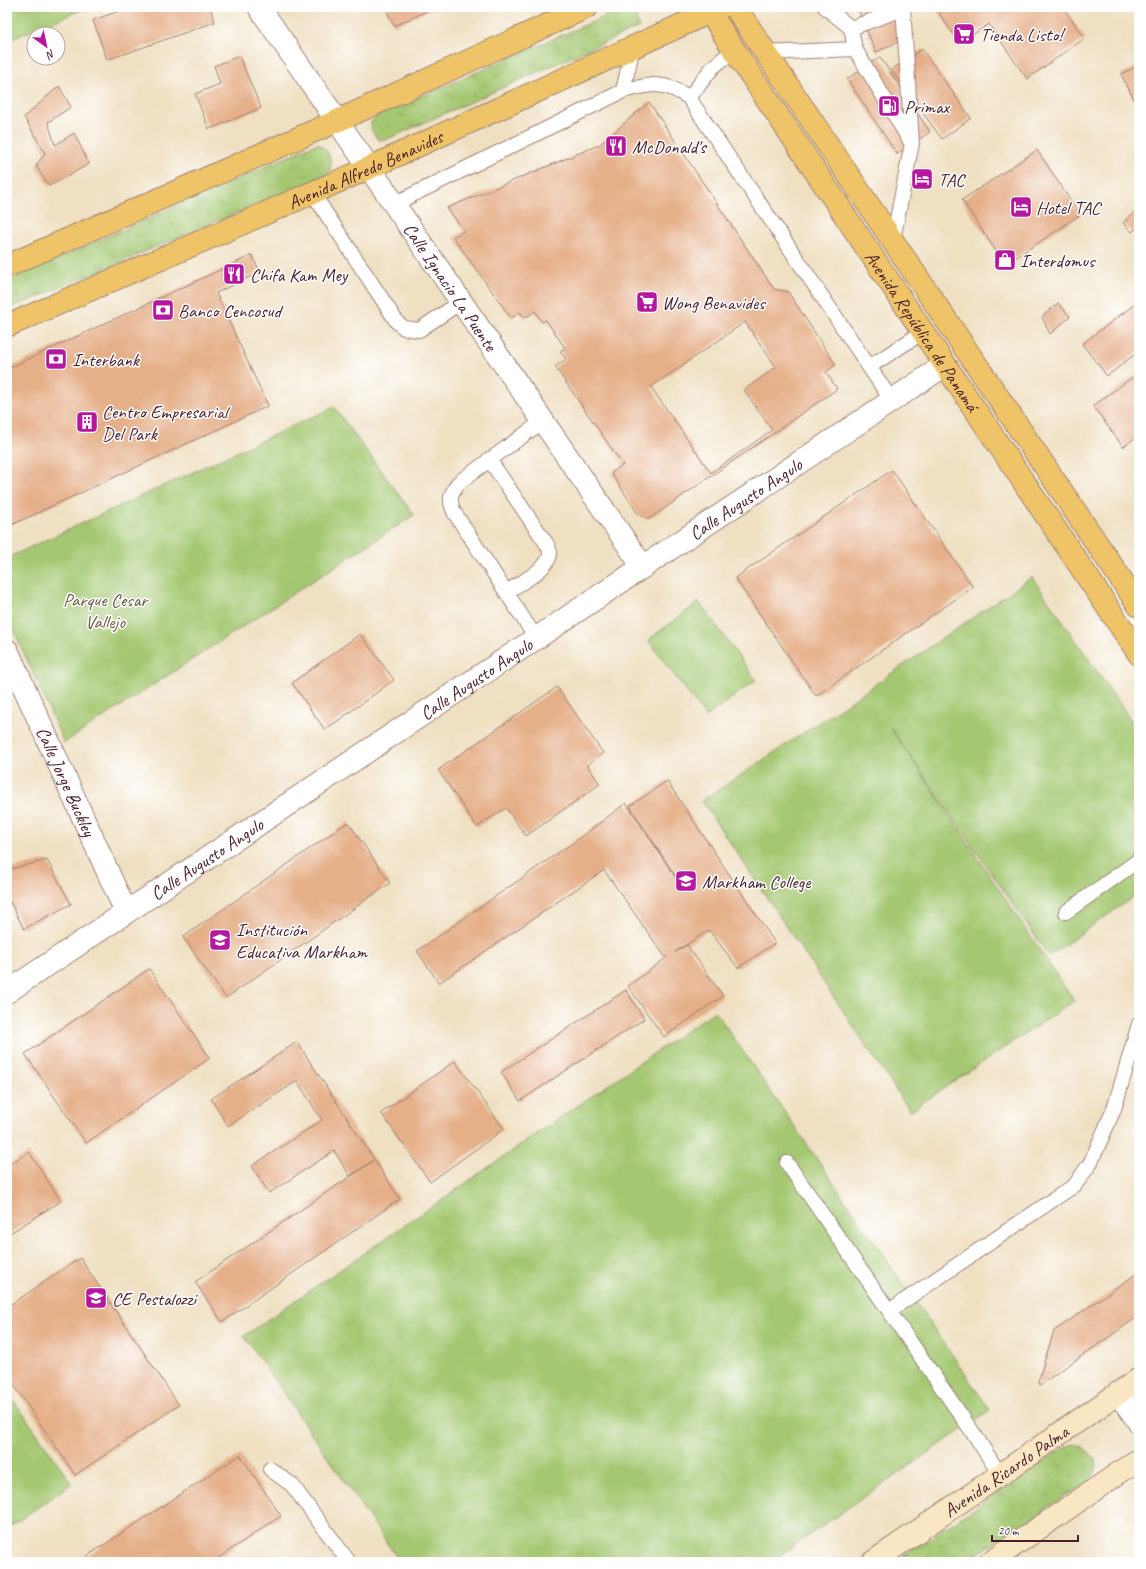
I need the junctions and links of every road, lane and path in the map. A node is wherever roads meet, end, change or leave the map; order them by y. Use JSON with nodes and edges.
{"nodes":[{"id":1,"x":259,"y":7,"type":"edge"},
{"id":2,"x":587,"y":7,"type":"edge"},
{"id":3,"x":736,"y":7,"type":"edge"},
{"id":4,"x":825,"y":7,"type":"edge"},
{"id":5,"x":903,"y":8,"type":"edge"},
{"id":6,"x":712,"y":9,"type":"edge"},
{"id":7,"x":851,"y":28,"type":"junction"},
{"id":8,"x":632,"y":47,"type":"junction"},
{"id":9,"x":855,"y":49,"type":"junction"},
{"id":10,"x":734,"y":50,"type":"junction"},
{"id":11,"x":766,"y":53,"type":"junction"},
{"id":12,"x":623,"y":91,"type":"junction"},
{"id":13,"x":689,"y":98,"type":"junction"},
{"id":14,"x":337,"y":121,"type":"junction"},
{"id":15,"x":912,"y":143,"type":"junction"},
{"id":16,"x":369,"y":168,"type":"junction"},
{"id":17,"x":312,"y":192,"type":"junction"},
{"id":18,"x":394,"y":204,"type":"junction"},
{"id":19,"x":893,"y":240,"type":"junction"},
{"id":20,"x":7,"y":266,"type":"edge"},
{"id":21,"x":461,"y":302,"type":"junction"},
{"id":22,"x":7,"y":326,"type":"edge"},
{"id":23,"x":923,"y":332,"type":"junction"},
{"id":24,"x":945,"y":366,"type":"junction"},
{"id":25,"x":869,"y":367,"type":"junction"},
{"id":26,"x":892,"y":401,"type":"junction"},
{"id":27,"x":543,"y":421,"type":"junction"},
{"id":28,"x":490,"y":459,"type":"junction"},
{"id":29,"x":644,"y":567,"type":"junction"},
{"id":30,"x":506,"y":592,"type":"junction"},
{"id":31,"x":1139,"y":606,"type":"edge"},
{"id":32,"x":536,"y":638,"type":"junction"},
{"id":33,"x":7,"y":650,"type":"edge"},
{"id":34,"x":1139,"y":654,"type":"edge"},
{"id":35,"x":1139,"y":860,"type":"edge"},
{"id":36,"x":126,"y":912,"type":"junction"},
{"id":37,"x":1066,"y":912,"type":"dead end"},
{"id":38,"x":7,"y":992,"type":"edge"},
{"id":39,"x":1139,"y":1024,"type":"edge"},
{"id":40,"x":786,"y":1163,"type":"dead end"},
{"id":41,"x":889,"y":1311,"type":"junction"},
{"id":42,"x":1139,"y":1379,"type":"edge"},
{"id":43,"x":1118,"y":1393,"type":"junction"},
{"id":44,"x":1139,"y":1422,"type":"edge"},
{"id":45,"x":1139,"y":1459,"type":"edge"},
{"id":46,"x":270,"y":1469,"type":"dead end"},
{"id":47,"x":1000,"y":1475,"type":"junction"},
{"id":48,"x":349,"y":1562,"type":"edge"},
{"id":49,"x":873,"y":1562,"type":"edge"},
{"id":50,"x":990,"y":1562,"type":"edge"}],
"edges":[{"from":1,"to":14,"type":"street","name":"Calle Ignacio La Puente"},
{"from":2,"to":14,"type":"main road"},
{"from":3,"to":11,"type":"main road","name":"Avenida República de Panamá"},
{"from":4,"to":7,"type":"lane"},
{"from":5,"to":7,"type":"lane"},
{"from":5,"to":15,"type":"lane"},
{"from":6,"to":8,"type":"main road","name":"Avenida Alfredo Benavides"},
{"from":6,"to":10,"type":"main road","name":"Avenida República de Panamá"},
{"from":7,"to":9,"type":"lane"},
{"from":8,"to":12,"type":"lane"},
{"from":8,"to":16,"type":"main road","name":"Avenida Alfredo Benavides"},
{"from":9,"to":11,"type":"lane"},
{"from":9,"to":15,"type":"lane"},
{"from":10,"to":13,"type":"lane"},
{"from":10,"to":23,"type":"main road","name":"Avenida República de Panamá"},
{"from":11,"to":19,"type":"main road","name":"Avenida República de Panamá"},
{"from":12,"to":13,"type":"lane"},
{"from":12,"to":18,"type":"lane"},
{"from":13,"to":25,"type":"lane"},
{"from":14,"to":16,"type":"street","name":"Calle Ignacio La Puente"},
{"from":14,"to":20,"type":"main road"},
{"from":15,"to":19,"type":"lane"},
{"from":16,"to":17,"type":"main road","name":"Avenida Alfredo Benavides"},
{"from":16,"to":18,"type":"street","name":"Calle Ignacio La Puente"},
{"from":17,"to":21,"type":"lane"},
{"from":17,"to":22,"type":"main road","name":"Avenida Alfredo Benavides"},
{"from":18,"to":21,"type":"street","name":"Calle Ignacio La Puente"},
{"from":19,"to":31,"type":"main road","name":"Avenida República de Panamá"},
{"from":21,"to":27,"type":"street","name":"Calle Ignacio La Puente"},
{"from":23,"to":24,"type":"main road","name":"Avenida República de Panamá"},
{"from":23,"to":25,"type":"lane"},
{"from":24,"to":26,"type":"street","name":"Calle Augusto Angulo"},
{"from":24,"to":34,"type":"main road","name":"Avenida República de Panamá"},
{"from":25,"to":26,"type":"lane"},
{"from":26,"to":29,"type":"street","name":"Calle Augusto Angulo"},
{"from":27,"to":28,"type":"lane"},
{"from":27,"to":29,"type":"street","name":"Calle Ignacio La Puente"},
{"from":28,"to":30,"type":"lane"},
{"from":28,"to":30,"type":"lane"},
{"from":29,"to":32,"type":"street","name":"Calle Augusto Angulo"},
{"from":30,"to":32,"type":"lane"},
{"from":32,"to":36,"type":"street","name":"Calle Augusto Angulo"},
{"from":33,"to":36,"type":"street","name":"Calle Jorge Buckley"},
{"from":35,"to":37,"type":"lane"},
{"from":36,"to":38,"type":"street","name":"Calle Augusto Angulo"},
{"from":39,"to":41,"type":"lane"},
{"from":40,"to":41,"type":"lane"},
{"from":41,"to":47,"type":"lane"},
{"from":42,"to":43,"type":"main road","name":"Avenida Ricardo Palma"},
{"from":43,"to":44,"type":"street"},
{"from":43,"to":47,"type":"main road","name":"Avenida Ricardo Palma"},
{"from":45,"to":50,"type":"main road"},
{"from":46,"to":48,"type":"lane"},
{"from":47,"to":49,"type":"main road","name":"Avenida Ricardo Palma"}]}
